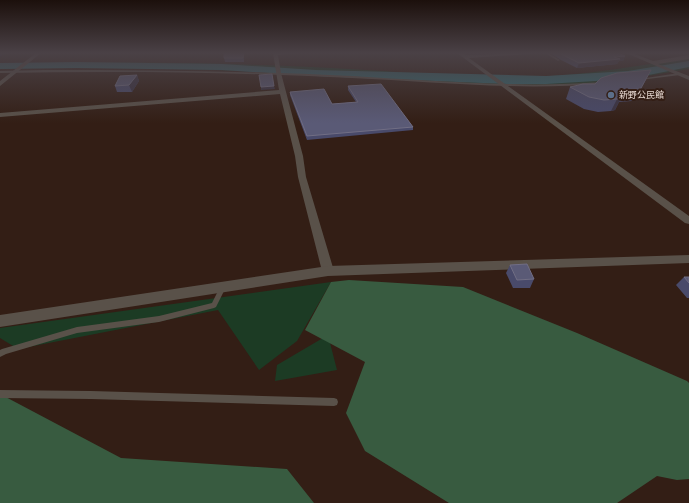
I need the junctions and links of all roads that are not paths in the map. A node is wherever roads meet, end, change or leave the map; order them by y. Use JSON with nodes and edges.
{"nodes":[{"id":1,"x":9,"y":76,"type":"edge"},
{"id":2,"x":279,"y":76,"type":"edge"},
{"id":3,"x":339,"y":76,"type":"edge"},
{"id":4,"x":491,"y":76,"type":"edge"},
{"id":5,"x":658,"y":76,"type":"edge"},
{"id":6,"x":636,"y":79,"type":"edge"},
{"id":7,"x":608,"y":82,"type":"edge"},
{"id":8,"x":0,"y":84,"type":"edge"},
{"id":9,"x":503,"y":86,"type":"junction"},
{"id":10,"x":282,"y":92,"type":"junction"},
{"id":11,"x":0,"y":115,"type":"edge"},
{"id":12,"x":689,"y":221,"type":"edge"},
{"id":13,"x":689,"y":260,"type":"edge"},
{"id":14,"x":328,"y":271,"type":"junction"},
{"id":15,"x":223,"y":286,"type":"junction"},
{"id":16,"x":0,"y":321,"type":"edge"},
{"id":17,"x":0,"y":354,"type":"edge"},
{"id":18,"x":0,"y":394,"type":"edge"},
{"id":19,"x":334,"y":402,"type":"dead end"}],
"edges":[{"from":1,"to":8,"type":"street"},
{"from":2,"to":10,"type":"street"},
{"from":3,"to":9,"type":"lane"},
{"from":4,"to":9,"type":"street"},
{"from":5,"to":6,"type":"lane"},
{"from":7,"to":9,"type":"lane"},
{"from":9,"to":12,"type":"street"},
{"from":10,"to":11,"type":"street"},
{"from":10,"to":14,"type":"street"},
{"from":13,"to":14,"type":"street"},
{"from":14,"to":15,"type":"street"},
{"from":15,"to":16,"type":"street"},
{"from":15,"to":17,"type":"lane"},
{"from":18,"to":19,"type":"lane"}]}
